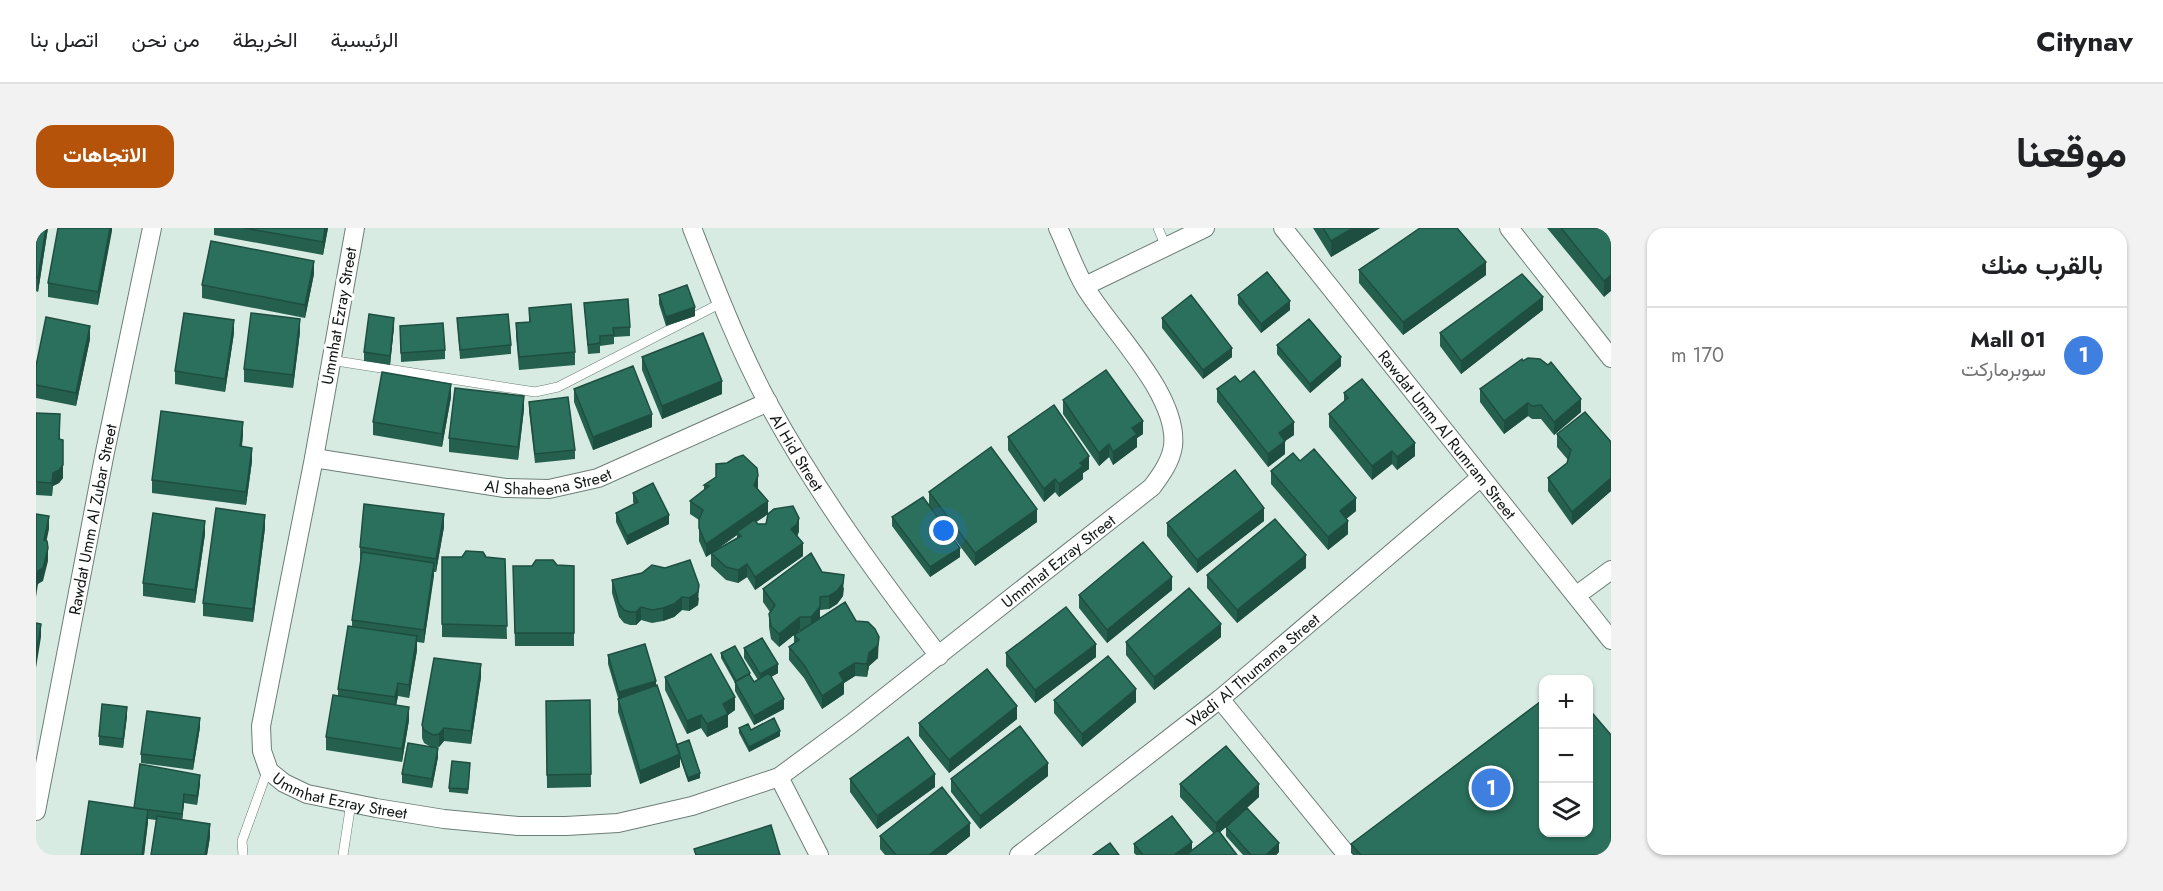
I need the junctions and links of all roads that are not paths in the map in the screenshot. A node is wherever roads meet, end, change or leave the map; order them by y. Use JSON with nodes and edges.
{"nodes":[{"id":1,"x":152,"y":228,"type":"edge"},
{"id":2,"x":355,"y":228,"type":"edge"},
{"id":3,"x":692,"y":228,"type":"edge"},
{"id":4,"x":1058,"y":228,"type":"edge"},
{"id":5,"x":1158,"y":228,"type":"edge"},
{"id":6,"x":1205,"y":228,"type":"edge"},
{"id":7,"x":1283,"y":228,"type":"edge"},
{"id":8,"x":1509,"y":228,"type":"edge"},
{"id":9,"x":1166,"y":247,"type":"junction"},
{"id":10,"x":1085,"y":286,"type":"junction"},
{"id":11,"x":721,"y":303,"type":"junction"},
{"id":12,"x":1611,"y":358,"type":"edge"},
{"id":13,"x":330,"y":360,"type":"junction"},
{"id":14,"x":768,"y":402,"type":"junction"},
{"id":15,"x":314,"y":458,"type":"junction"},
{"id":16,"x":1481,"y":477,"type":"junction"},
{"id":17,"x":1611,"y":570,"type":"edge"},
{"id":18,"x":1577,"y":595,"type":"junction"},
{"id":19,"x":1611,"y":640,"type":"edge"},
{"id":20,"x":939,"y":656,"type":"junction"},
{"id":21,"x":1220,"y":699,"type":"junction"},
{"id":22,"x":41,"y":749,"type":"edge"},
{"id":23,"x":268,"y":768,"type":"junction"},
{"id":24,"x":779,"y":777,"type":"junction"},
{"id":25,"x":351,"y":803,"type":"junction"},
{"id":26,"x":36,"y":811,"type":"edge"},
{"id":27,"x":1342,"y":854,"type":"edge"},
{"id":28,"x":243,"y":855,"type":"edge"},
{"id":29,"x":343,"y":855,"type":"edge"},
{"id":30,"x":819,"y":855,"type":"edge"},
{"id":31,"x":1019,"y":855,"type":"edge"}],
"edges":[{"from":1,"to":22,"type":"street","name":"Rawdat Umm Al Zubar Street"},
{"from":2,"to":13,"type":"street","name":"Ummhat Ezray Street"},
{"from":3,"to":11,"type":"street","name":"Al Hid Street"},
{"from":4,"to":10,"type":"street","name":"Ummhat Ezray Street"},
{"from":5,"to":9,"type":"lane"},
{"from":6,"to":9,"type":"street"},
{"from":7,"to":16,"type":"street","name":"Rawdat Umm Al Rumram Street"},
{"from":8,"to":12,"type":"street"},
{"from":9,"to":10,"type":"street"},
{"from":10,"to":20,"type":"street","name":"Ummhat Ezray Street"},
{"from":11,"to":13,"type":"lane"},
{"from":11,"to":14,"type":"street","name":"Al Hid Street"},
{"from":13,"to":15,"type":"street","name":"Ummhat Ezray Street"},
{"from":14,"to":15,"type":"street","name":"Al Shaheena Street"},
{"from":14,"to":20,"type":"street","name":"Al Hid Street"},
{"from":15,"to":23,"type":"street","name":"Ummhat Ezray Street"},
{"from":16,"to":18,"type":"street","name":"Rawdat Umm Al Rumram Street"},
{"from":16,"to":21,"type":"street","name":"Wadi Al Thumama Street"},
{"from":17,"to":18,"type":"street"},
{"from":18,"to":19,"type":"street","name":"Rawdat Umm Al Rumram Street"},
{"from":20,"to":24,"type":"street","name":"Ummhat Ezray Street"},
{"from":21,"to":27,"type":"street"},
{"from":21,"to":31,"type":"street","name":"Wadi Al Thumama Street"},
{"from":22,"to":26,"type":"street","name":"Rawdat Umm Al Zubar Street"},
{"from":23,"to":25,"type":"street","name":"Ummhat Ezray Street"},
{"from":23,"to":28,"type":"lane"},
{"from":24,"to":25,"type":"street","name":"Ummhat Ezray Street"},
{"from":24,"to":30,"type":"street"},
{"from":25,"to":29,"type":"lane"}]}
